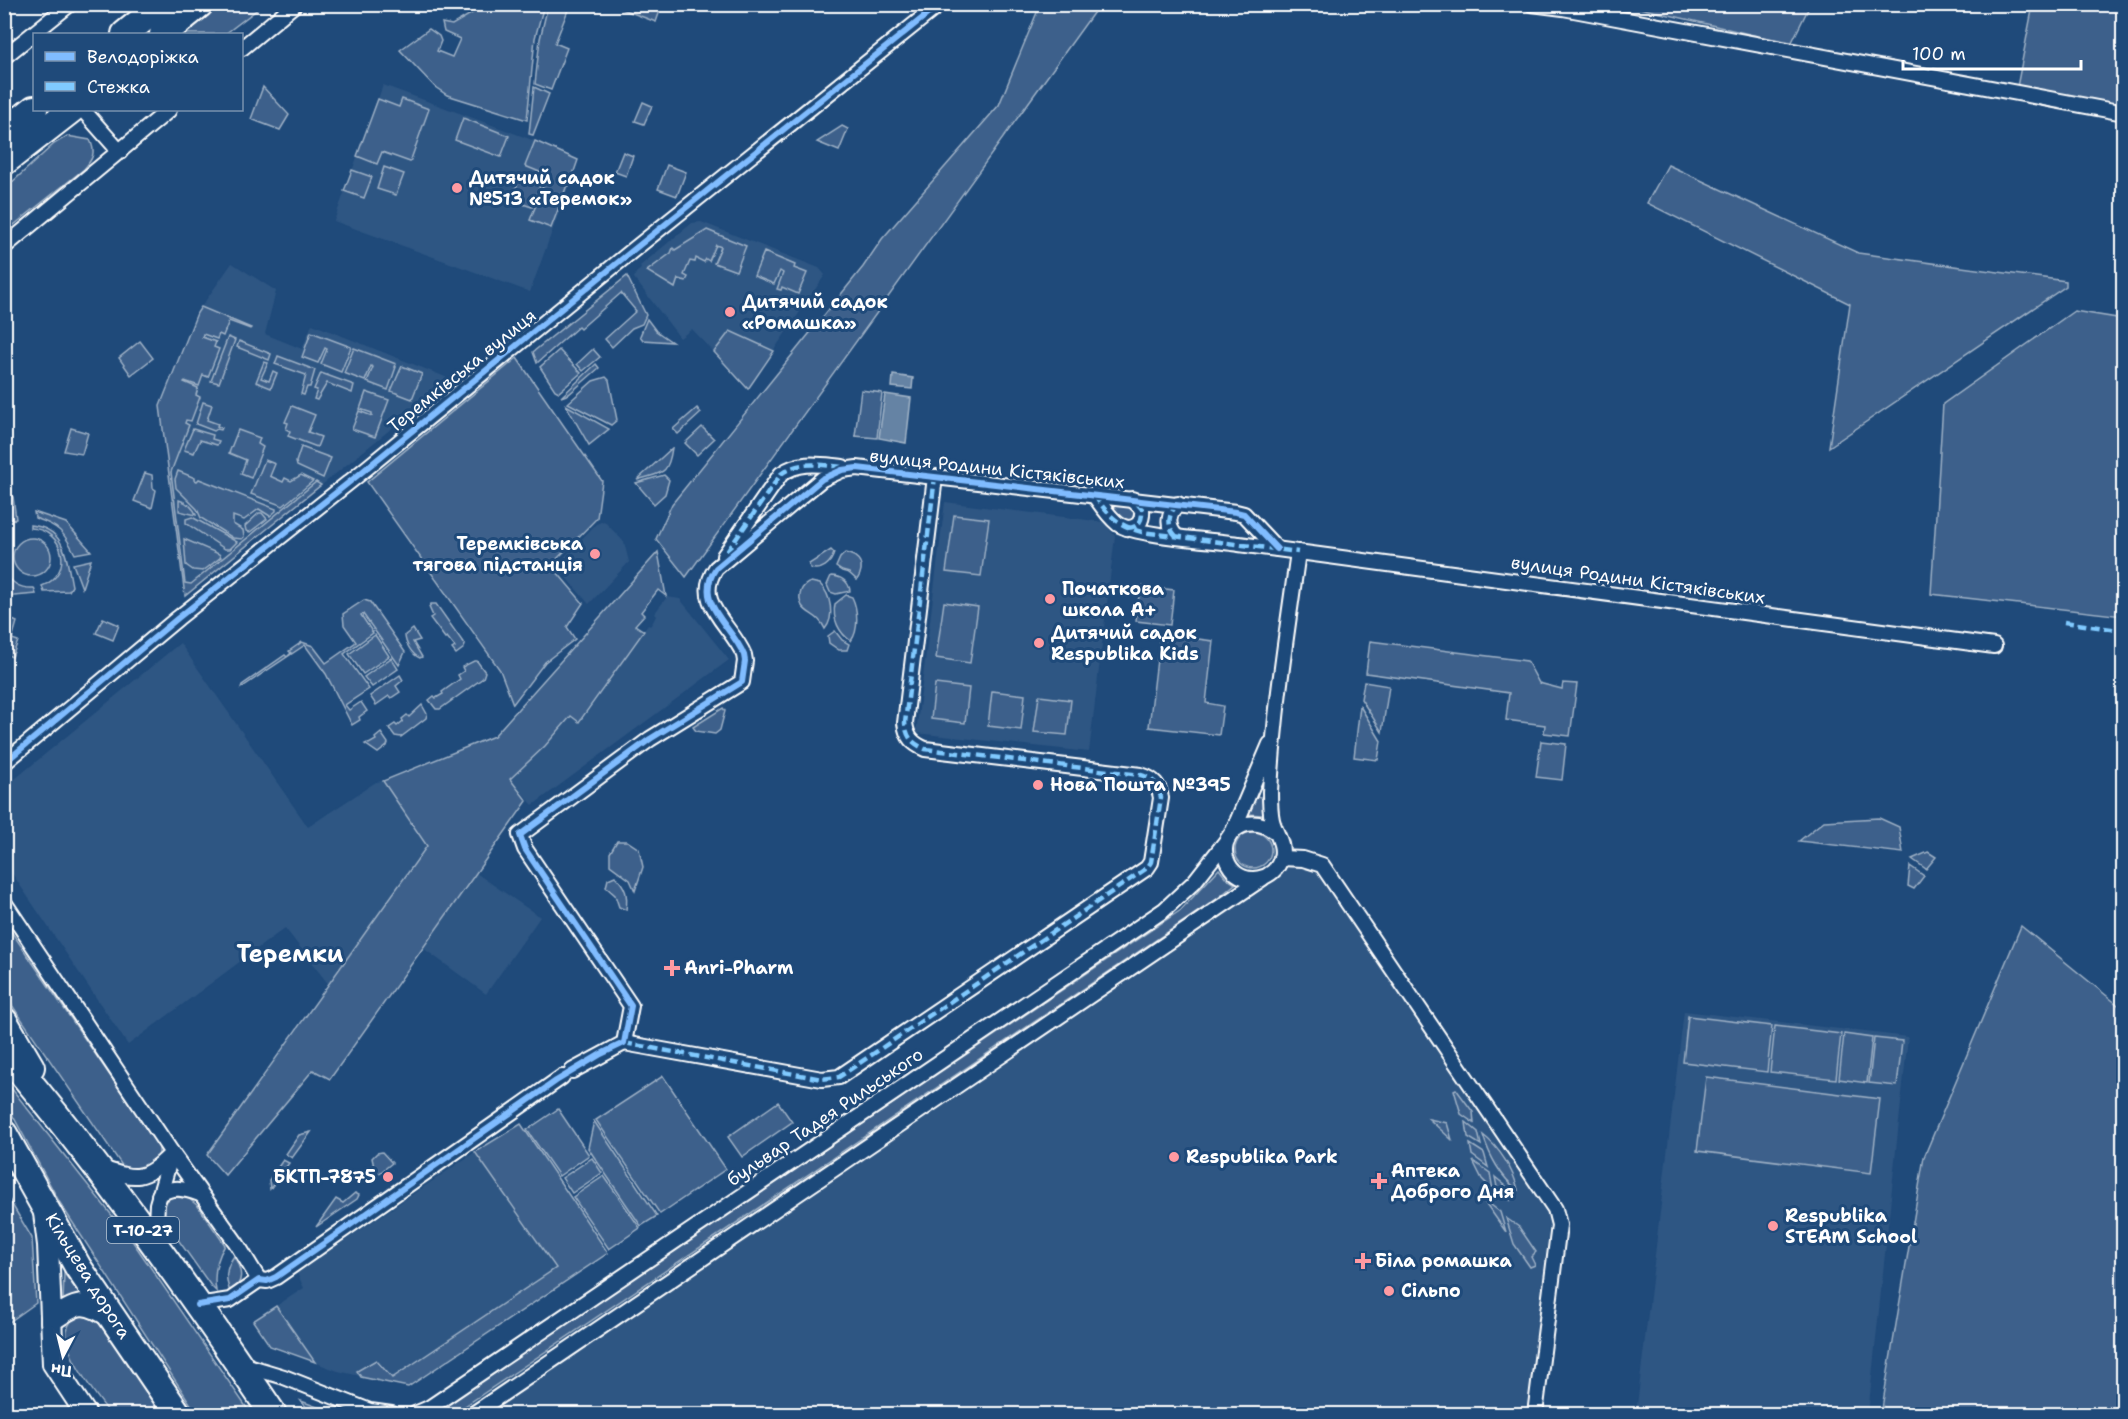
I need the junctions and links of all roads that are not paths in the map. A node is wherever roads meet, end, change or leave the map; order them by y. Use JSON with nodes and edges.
{"nodes":[{"id":1,"x":70,"y":4,"type":"edge"},
{"id":2,"x":162,"y":4,"type":"edge"},
{"id":3,"x":200,"y":4,"type":"edge"},
{"id":4,"x":295,"y":4,"type":"edge"},
{"id":5,"x":940,"y":4,"type":"edge"},
{"id":6,"x":1532,"y":4,"type":"edge"},
{"id":7,"x":34,"y":33,"type":"edge"},
{"id":8,"x":126,"y":33,"type":"edge"},
{"id":9,"x":164,"y":33,"type":"edge"},
{"id":10,"x":33,"y":34,"type":"edge"},
{"id":11,"x":243,"y":47,"type":"edge"},
{"id":12,"x":4,"y":57,"type":"edge"},
{"id":13,"x":70,"y":111,"type":"edge"},
{"id":14,"x":85,"y":111,"type":"edge"},
{"id":15,"x":168,"y":111,"type":"edge"},
{"id":16,"x":2124,"y":113,"type":"edge"},
{"id":17,"x":120,"y":152,"type":"junction"},
{"id":18,"x":4,"y":162,"type":"edge"},
{"id":19,"x":4,"y":247,"type":"edge"},
{"id":20,"x":857,"y":468,"type":"junction"},
{"id":21,"x":935,"y":477,"type":"junction"},
{"id":22,"x":1094,"y":495,"type":"junction"},
{"id":23,"x":1132,"y":499,"type":"junction"},
{"id":24,"x":1178,"y":504,"type":"junction"},
{"id":25,"x":1246,"y":516,"type":"junction"},
{"id":26,"x":1127,"y":528,"type":"junction"},
{"id":27,"x":1176,"y":536,"type":"junction"},
{"id":28,"x":1239,"y":544,"type":"junction"},
{"id":29,"x":1277,"y":549,"type":"junction"},
{"id":30,"x":1298,"y":552,"type":"junction"},
{"id":31,"x":716,"y":568,"type":"junction"},
{"id":32,"x":1995,"y":646,"type":"dead end"},
{"id":33,"x":1275,"y":734,"type":"junction"},
{"id":34,"x":4,"y":763,"type":"edge"},
{"id":35,"x":1275,"y":832,"type":"junction"},
{"id":36,"x":1230,"y":836,"type":"junction"},
{"id":37,"x":1281,"y":858,"type":"junction"},
{"id":38,"x":1263,"y":878,"type":"junction"},
{"id":39,"x":4,"y":902,"type":"edge"},
{"id":40,"x":4,"y":1021,"type":"edge"},
{"id":41,"x":624,"y":1043,"type":"junction"},
{"id":42,"x":4,"y":1052,"type":"edge"},
{"id":43,"x":58,"y":1115,"type":"junction"},
{"id":44,"x":4,"y":1134,"type":"edge"},
{"id":45,"x":11,"y":1151,"type":"edge"},
{"id":46,"x":172,"y":1153,"type":"junction"},
{"id":47,"x":95,"y":1165,"type":"junction"},
{"id":48,"x":201,"y":1194,"type":"junction"},
{"id":49,"x":159,"y":1195,"type":"junction"},
{"id":50,"x":42,"y":1204,"type":"junction"},
{"id":51,"x":155,"y":1246,"type":"junction"},
{"id":52,"x":259,"y":1280,"type":"junction"},
{"id":53,"x":198,"y":1305,"type":"junction"},
{"id":54,"x":115,"y":1320,"type":"junction"},
{"id":55,"x":51,"y":1321,"type":"junction"},
{"id":56,"x":238,"y":1363,"type":"junction"},
{"id":57,"x":373,"y":1413,"type":"edge"},
{"id":58,"x":86,"y":1414,"type":"edge"},
{"id":59,"x":178,"y":1414,"type":"edge"},
{"id":60,"x":273,"y":1414,"type":"edge"},
{"id":61,"x":392,"y":1414,"type":"edge"},
{"id":62,"x":415,"y":1414,"type":"edge"},
{"id":63,"x":473,"y":1414,"type":"edge"},
{"id":64,"x":1535,"y":1414,"type":"edge"}],
"edges":[{"from":1,"to":7,"type":"street"},
{"from":2,"to":8,"type":"highway"},
{"from":3,"to":9,"type":"highway"},
{"from":4,"to":11,"type":"street"},
{"from":5,"to":34,"type":"street","name":"Теремківська вулиця"},
{"from":6,"to":16,"type":"street"},
{"from":10,"to":12,"type":"street"},
{"from":13,"to":18,"type":"highway"},
{"from":14,"to":17,"type":"street"},
{"from":15,"to":17,"type":"street"},
{"from":17,"to":19,"type":"street"},
{"from":20,"to":21,"type":"street","name":"вулиця Родини Кістяківських"},
{"from":20,"to":31,"type":"street","name":"вулиця Родини Кістяківських"},
{"from":20,"to":31,"type":"street"},
{"from":21,"to":22,"type":"street","name":"вулиця Родини Кістяківських"},
{"from":21,"to":41,"type":"street"},
{"from":22,"to":23,"type":"street","name":"вулиця Родини Кістяківських"},
{"from":22,"to":26,"type":"street","name":"вулиця Родини Кістяківських"},
{"from":23,"to":24,"type":"street","name":"вулиця Родини Кістяківських"},
{"from":23,"to":26,"type":"street","name":"вулиця Родини Кістяківських"},
{"from":24,"to":25,"type":"street","name":"вулиця Родини Кістяківських"},
{"from":24,"to":27,"type":"street"},
{"from":25,"to":28,"type":"street"},
{"from":25,"to":29,"type":"street"},
{"from":26,"to":27,"type":"street","name":"вулиця Родини Кістяківських"},
{"from":27,"to":28,"type":"street","name":"вулиця Родини Кістяківських"},
{"from":28,"to":29,"type":"street","name":"вулиця Родини Кістяківських"},
{"from":29,"to":30,"type":"street","name":"вулиця Родини Кістяківських"},
{"from":30,"to":32,"type":"street","name":"вулиця Родини Кістяківських"},
{"from":30,"to":33,"type":"street","name":"бульвар Тадея Рильського"},
{"from":31,"to":41,"type":"street","name":"вулиця Родини Кістяківських"},
{"from":33,"to":35,"type":"street","name":"бульвар Тадея Рильського"},
{"from":33,"to":36,"type":"street","name":"бульвар Тадея Рильського"},
{"from":35,"to":36,"type":"street"},
{"from":35,"to":37,"type":"street"},
{"from":36,"to":38,"type":"street"},
{"from":36,"to":62,"type":"street","name":"бульвар Тадея Рильського"},
{"from":37,"to":38,"type":"street"},
{"from":37,"to":64,"type":"street"},
{"from":38,"to":63,"type":"street"},
{"from":39,"to":46,"type":"street"},
{"from":40,"to":43,"type":"highway"},
{"from":41,"to":52,"type":"street"},
{"from":42,"to":43,"type":"highway","number":"Т-10-27"},
{"from":43,"to":47,"type":"highway","number":"Т-10-27"},
{"from":44,"to":45,"type":"highway","name":"Кільцева дорога"},
{"from":45,"to":50,"type":"highway","name":"Кільцева дорога"},
{"from":46,"to":47,"type":"street"},
{"from":46,"to":48,"type":"street"},
{"from":46,"to":49,"type":"street"},
{"from":47,"to":51,"type":"highway","number":"Т-10-27"},
{"from":48,"to":49,"type":"street"},
{"from":48,"to":52,"type":"street"},
{"from":49,"to":51,"type":"street"},
{"from":50,"to":54,"type":"highway","name":"Кільцева дорога"},
{"from":50,"to":55,"type":"street"},
{"from":51,"to":53,"type":"highway","number":"Т-10-27"},
{"from":52,"to":53,"type":"street"},
{"from":53,"to":56,"type":"highway","number":"Т-10-27"},
{"from":54,"to":55,"type":"street"},
{"from":54,"to":59,"type":"highway","name":"Кільцева дорога"},
{"from":55,"to":58,"type":"street"},
{"from":56,"to":57,"type":"street"},
{"from":56,"to":60,"type":"highway","number":"Т-10-27"},
{"from":57,"to":61,"type":"street"}]}
